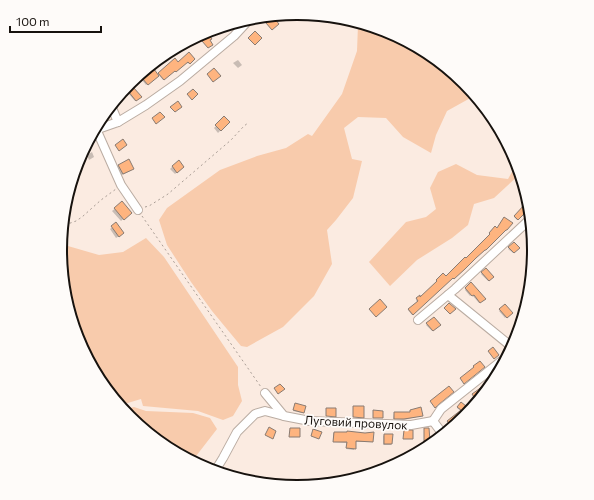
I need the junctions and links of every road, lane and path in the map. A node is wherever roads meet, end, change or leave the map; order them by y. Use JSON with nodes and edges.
{"nodes":[{"id":1,"x":242,"y":27,"type":"edge"},
{"id":2,"x":114,"y":112,"type":"edge"},
{"id":3,"x":118,"y":122,"type":"junction"},
{"id":4,"x":248,"y":122,"type":"dead end"},
{"id":5,"x":102,"y":128,"type":"edge"},
{"id":6,"x":99,"y":134,"type":"edge"},
{"id":7,"x":121,"y":185,"type":"junction"},
{"id":8,"x":138,"y":210,"type":"junction"},
{"id":9,"x":525,"y":223,"type":"edge"},
{"id":10,"x":68,"y":224,"type":"edge"},
{"id":11,"x":448,"y":295,"type":"junction"},
{"id":12,"x":418,"y":320,"type":"dead end"},
{"id":13,"x":507,"y":343,"type":"edge"},
{"id":14,"x":496,"y":366,"type":"edge"},
{"id":15,"x":265,"y":393,"type":"joint"},
{"id":16,"x":284,"y":416,"type":"junction"},
{"id":17,"x":433,"y":421,"type":"junction"},
{"id":18,"x":440,"y":430,"type":"edge"},
{"id":19,"x":218,"y":466,"type":"edge"}],
"edges":[{"from":1,"to":3,"type":"street"},
{"from":2,"to":3,"type":"street"},
{"from":3,"to":5,"type":"street"},
{"from":4,"to":8,"type":"path"},
{"from":6,"to":7,"type":"street"},
{"from":7,"to":8,"type":"street"},
{"from":7,"to":10,"type":"path"},
{"from":8,"to":15,"type":"path"},
{"from":9,"to":11,"type":"street"},
{"from":11,"to":12,"type":"street"},
{"from":11,"to":13,"type":"street"},
{"from":14,"to":17,"type":"street"},
{"from":15,"to":16,"type":"street"},
{"from":16,"to":17,"type":"street","name":"Луговий провулок"},
{"from":16,"to":19,"type":"street","name":"Луговий провулок"},
{"from":17,"to":18,"type":"street"}]}
